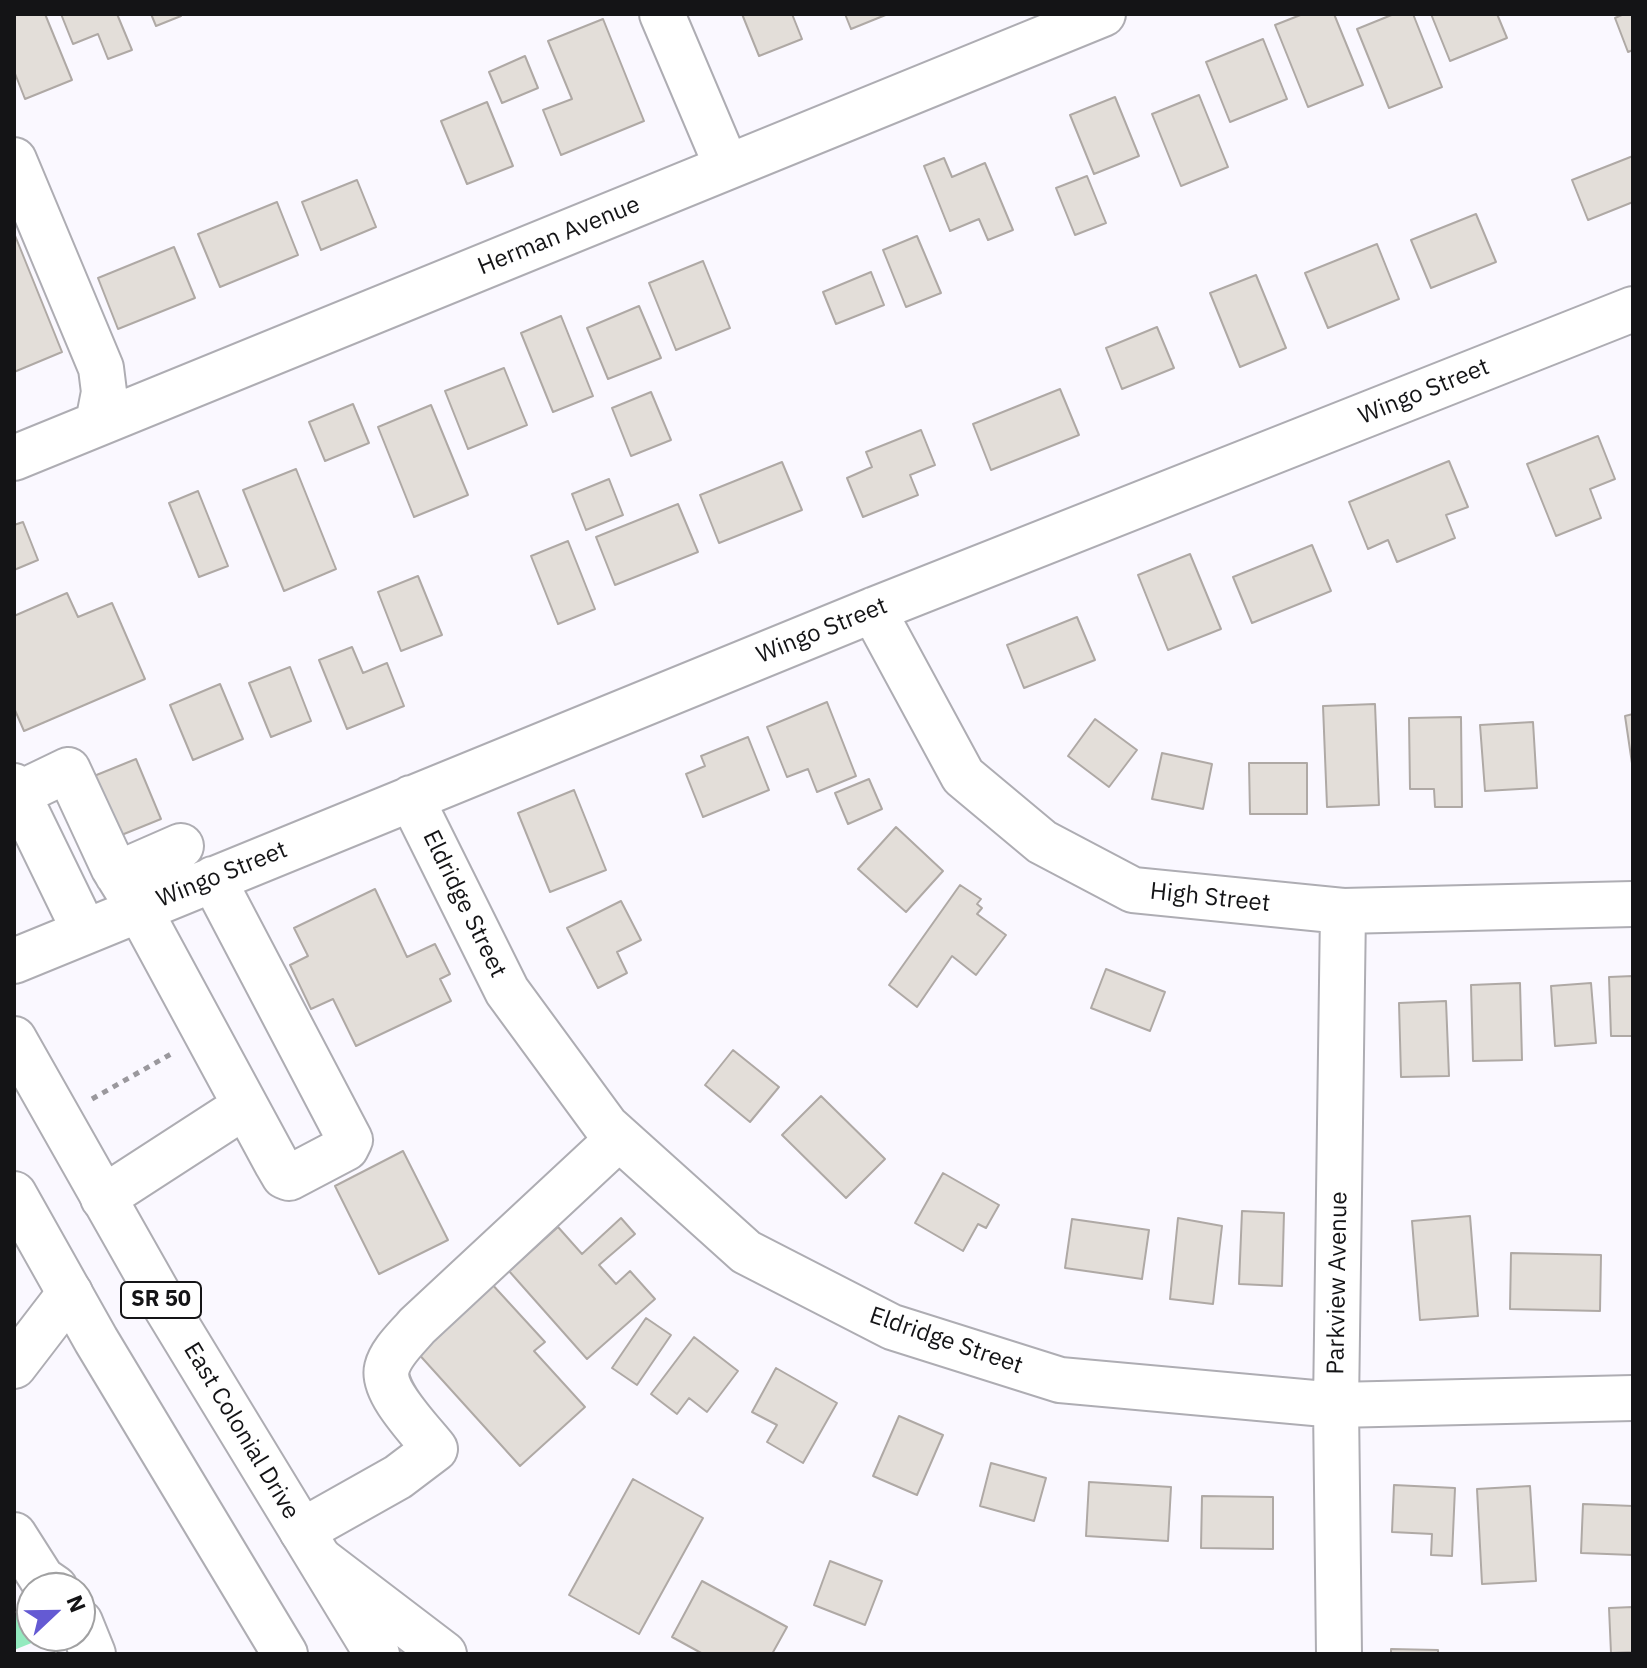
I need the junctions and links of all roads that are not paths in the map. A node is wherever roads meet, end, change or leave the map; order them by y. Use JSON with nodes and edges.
{"nodes":[{"id":1,"x":662,"y":14,"type":"edge"},
{"id":2,"x":1103,"y":14,"type":"edge"},
{"id":3,"x":14,"y":160,"type":"edge"},
{"id":4,"x":727,"y":167,"type":"junction"},
{"id":5,"x":1633,"y":309,"type":"edge"},
{"id":6,"x":98,"y":423,"type":"junction"},
{"id":7,"x":14,"y":458,"type":"edge"},
{"id":8,"x":873,"y":610,"type":"junction"},
{"id":9,"x":15,"y":792,"type":"edge"},
{"id":10,"x":411,"y":798,"type":"junction"},
{"id":11,"x":181,"y":846,"type":"dead end"},
{"id":12,"x":213,"y":879,"type":"junction"},
{"id":13,"x":128,"y":892,"type":"junction"},
{"id":14,"x":1633,"y":904,"type":"edge"},
{"id":15,"x":1343,"y":911,"type":"junction"},
{"id":16,"x":85,"y":932,"type":"junction"},
{"id":17,"x":14,"y":961,"type":"edge"},
{"id":18,"x":14,"y":1039,"type":"edge"},
{"id":19,"x":245,"y":1106,"type":"junction"},
{"id":20,"x":619,"y":1138,"type":"junction"},
{"id":21,"x":14,"y":1194,"type":"edge"},
{"id":22,"x":103,"y":1198,"type":"junction"},
{"id":23,"x":70,"y":1293,"type":"junction"},
{"id":24,"x":14,"y":1366,"type":"edge"},
{"id":25,"x":1633,"y":1398,"type":"edge"},
{"id":26,"x":1336,"y":1405,"type":"junction"},
{"id":27,"x":14,"y":1535,"type":"edge"},
{"id":28,"x":309,"y":1544,"type":"junction"},
{"id":29,"x":31,"y":1572,"type":"edge"},
{"id":30,"x":285,"y":1654,"type":"edge"},
{"id":31,"x":377,"y":1654,"type":"edge"},
{"id":32,"x":444,"y":1654,"type":"edge"},
{"id":33,"x":1339,"y":1654,"type":"edge"}],
"edges":[{"from":1,"to":4,"type":"main road"},
{"from":2,"to":4,"type":"main road","name":"Herman Avenue"},
{"from":3,"to":6,"type":"main road"},
{"from":4,"to":6,"type":"main road","name":"Herman Avenue"},
{"from":5,"to":8,"type":"main road","name":"Wingo Street"},
{"from":6,"to":7,"type":"main road","name":"Herman Avenue"},
{"from":8,"to":10,"type":"main road","name":"Wingo Street"},
{"from":8,"to":15,"type":"main road","name":"High Street"},
{"from":9,"to":13,"type":"main road"},
{"from":9,"to":16,"type":"main road"},
{"from":10,"to":12,"type":"main road","name":"Wingo Street"},
{"from":10,"to":20,"type":"main road","name":"Eldridge Street"},
{"from":11,"to":13,"type":"main road"},
{"from":12,"to":13,"type":"main road","name":"Wingo Street"},
{"from":12,"to":19,"type":"main road"},
{"from":13,"to":16,"type":"main road","name":"Wingo Street"},
{"from":13,"to":19,"type":"main road"},
{"from":14,"to":15,"type":"main road","name":"High Street"},
{"from":15,"to":26,"type":"main road","name":"Parkview Avenue"},
{"from":16,"to":17,"type":"main road","name":"Wingo Street"},
{"from":18,"to":22,"type":"main road","name":"East Colonial Drive","number":"SR 50"},
{"from":19,"to":22,"type":"main road"},
{"from":20,"to":26,"type":"main road","name":"Eldridge Street"},
{"from":20,"to":28,"type":"main road"},
{"from":21,"to":23,"type":"main road","number":"SR 50"},
{"from":22,"to":28,"type":"main road","name":"East Colonial Drive","number":"SR 50"},
{"from":23,"to":24,"type":"main road"},
{"from":23,"to":30,"type":"main road","number":"SR 50"},
{"from":25,"to":26,"type":"main road","name":"Eldridge Street"},
{"from":26,"to":33,"type":"main road","name":"Parkview Avenue"},
{"from":27,"to":29,"type":"main road"},
{"from":28,"to":31,"type":"main road","name":"East Colonial Drive","number":"SR 50"},
{"from":28,"to":32,"type":"main road"}]}
